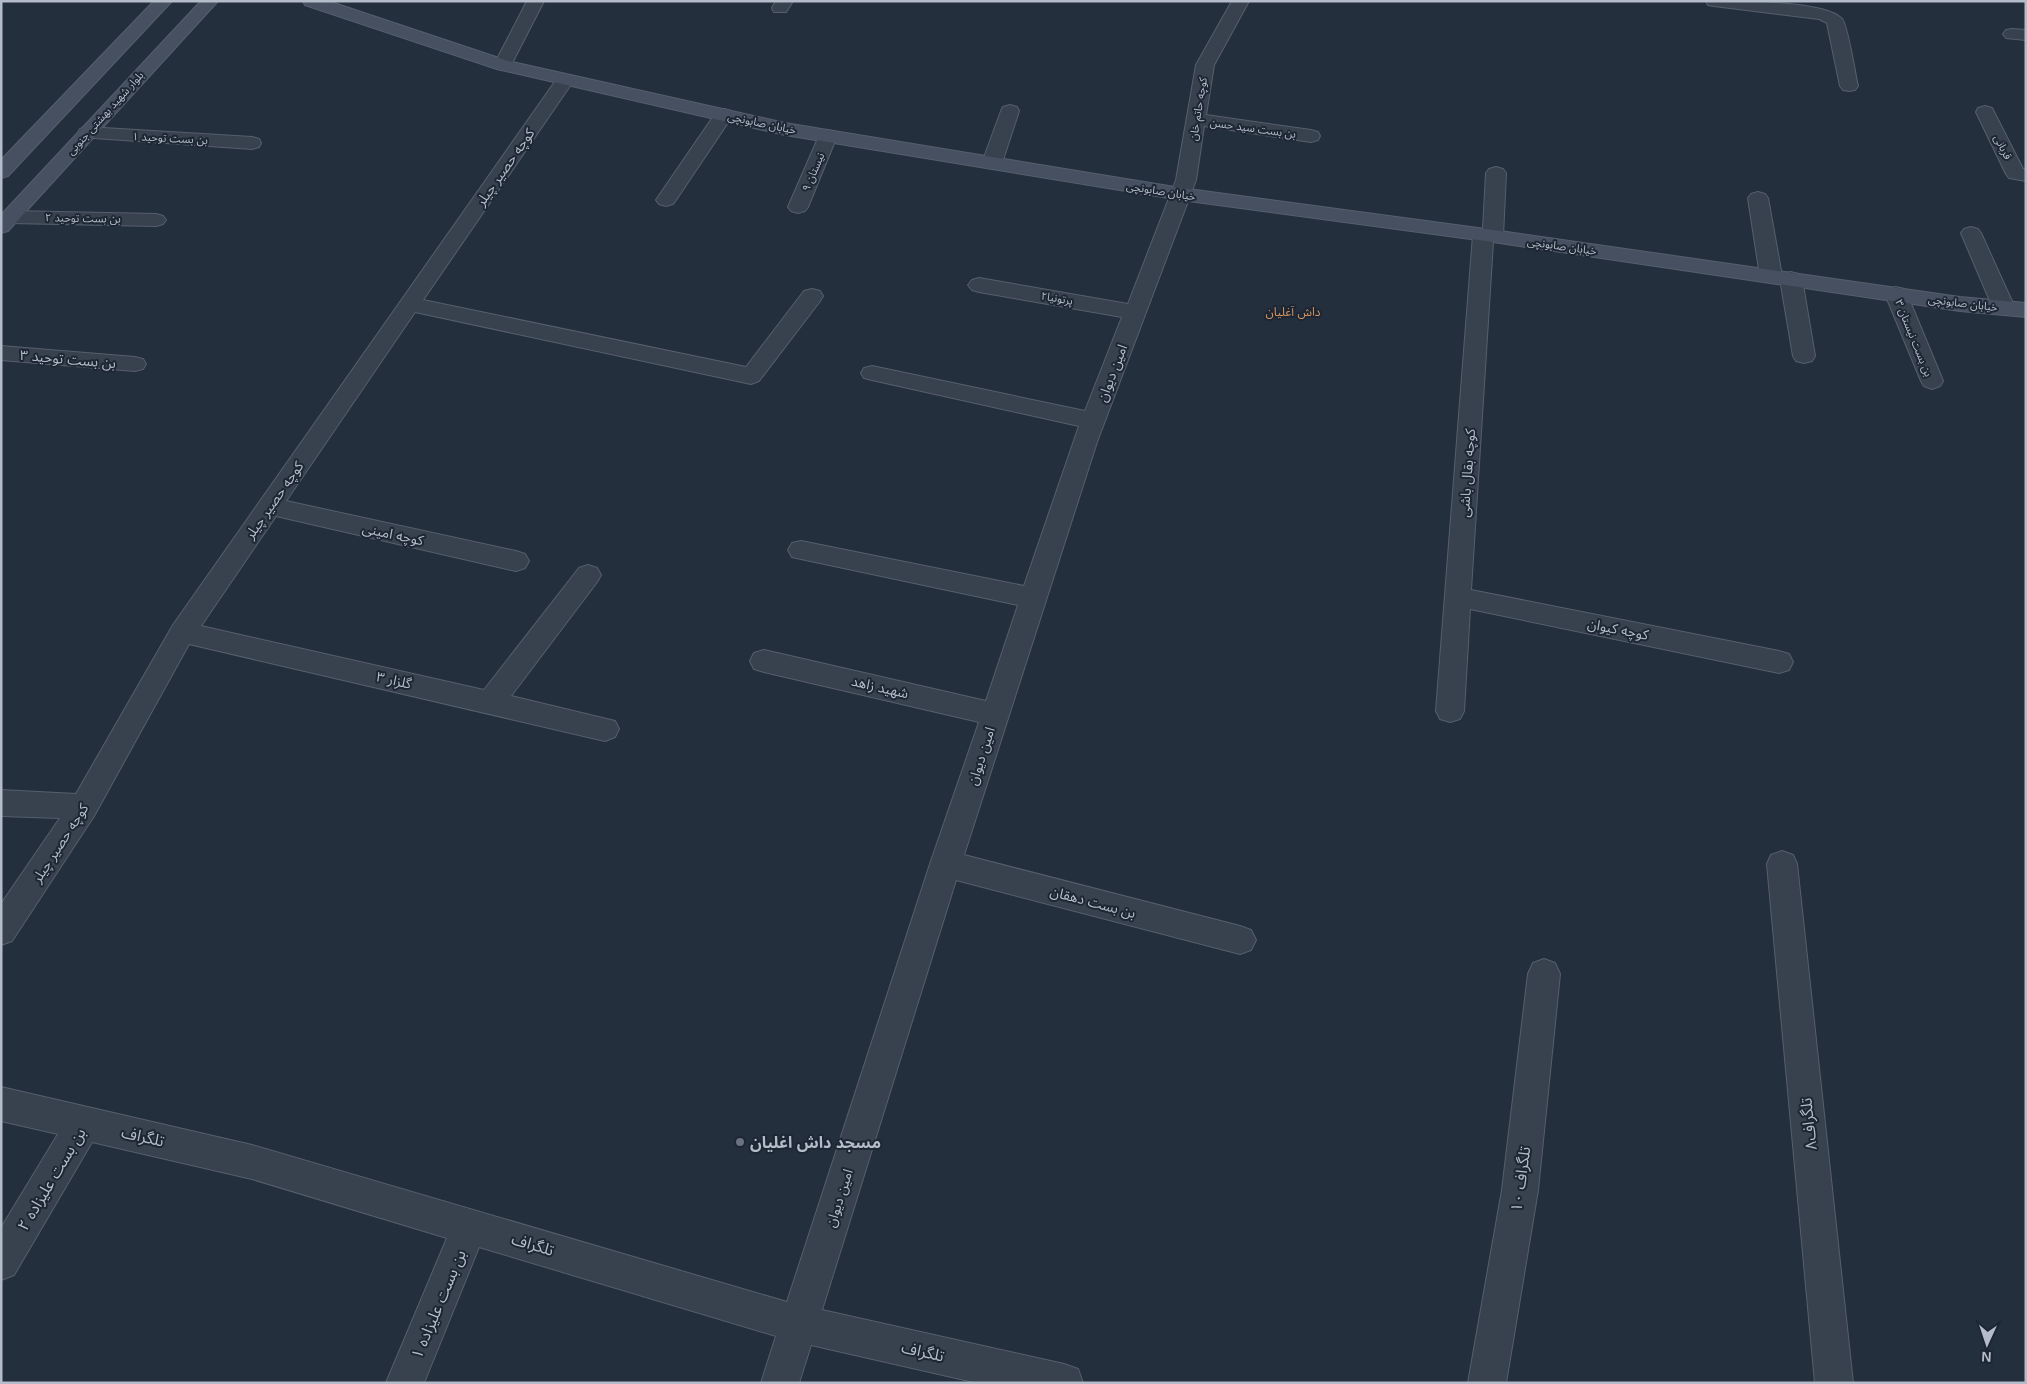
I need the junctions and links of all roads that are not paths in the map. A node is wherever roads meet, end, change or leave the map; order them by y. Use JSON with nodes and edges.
{"nodes":[{"id":1,"x":208,"y":1,"type":"edge"},
{"id":2,"x":311,"y":1,"type":"edge"},
{"id":3,"x":536,"y":1,"type":"edge"},
{"id":4,"x":1241,"y":1,"type":"edge"},
{"id":5,"x":1714,"y":1,"type":"edge"},
{"id":6,"x":177,"y":2,"type":"edge"},
{"id":7,"x":503,"y":65,"type":"junction"},
{"id":8,"x":565,"y":80,"type":"junction"},
{"id":9,"x":1849,"y":86,"type":"dead end"},
{"id":10,"x":1010,"y":111,"type":"dead end"},
{"id":11,"x":1985,"y":112,"type":"dead end"},
{"id":12,"x":724,"y":115,"type":"junction"},
{"id":13,"x":1196,"y":119,"type":"junction"},
{"id":14,"x":87,"y":133,"type":"junction"},
{"id":15,"x":828,"y":136,"type":"junction"},
{"id":16,"x":1311,"y":136,"type":"dead end"},
{"id":17,"x":252,"y":143,"type":"dead end"},
{"id":18,"x":992,"y":164,"type":"junction"},
{"id":19,"x":1,"y":172,"type":"edge"},
{"id":20,"x":1496,"y":173,"type":"dead end"},
{"id":21,"x":2026,"y":175,"type":"edge"},
{"id":22,"x":1181,"y":194,"type":"junction"},
{"id":23,"x":1758,"y":198,"type":"dead end"},
{"id":24,"x":666,"y":200,"type":"dead end"},
{"id":25,"x":798,"y":207,"type":"dead end"},
{"id":26,"x":156,"y":220,"type":"dead end"},
{"id":27,"x":6,"y":222,"type":"edge"},
{"id":28,"x":1971,"y":233,"type":"dead end"},
{"id":29,"x":1488,"y":236,"type":"junction"},
{"id":30,"x":1781,"y":278,"type":"junction"},
{"id":31,"x":979,"y":285,"type":"dead end"},
{"id":32,"x":1896,"y":294,"type":"junction"},
{"id":33,"x":812,"y":296,"type":"dead end"},
{"id":34,"x":410,"y":304,"type":"junction"},
{"id":35,"x":2004,"y":308,"type":"junction"},
{"id":36,"x":2026,"y":310,"type":"edge"},
{"id":37,"x":1136,"y":312,"type":"junction"},
{"id":38,"x":1,"y":353,"type":"edge"},
{"id":39,"x":1804,"y":356,"type":"dead end"},
{"id":40,"x":135,"y":364,"type":"dead end"},
{"id":41,"x":872,"y":372,"type":"dead end"},
{"id":42,"x":1932,"y":381,"type":"dead end"},
{"id":43,"x":1093,"y":421,"type":"junction"},
{"id":44,"x":270,"y":506,"type":"junction"},
{"id":45,"x":801,"y":550,"type":"dead end"},
{"id":46,"x":516,"y":561,"type":"dead end"},
{"id":47,"x":588,"y":575,"type":"dead end"},
{"id":48,"x":1458,"y":597,"type":"junction"},
{"id":49,"x":1033,"y":598,"type":"junction"},
{"id":50,"x":182,"y":632,"type":"junction"},
{"id":51,"x":764,"y":661,"type":"dead end"},
{"id":52,"x":1779,"y":662,"type":"dead end"},
{"id":53,"x":490,"y":702,"type":"junction"},
{"id":54,"x":1450,"y":711,"type":"dead end"},
{"id":55,"x":995,"y":714,"type":"junction"},
{"id":56,"x":605,"y":729,"type":"dead end"},
{"id":57,"x":1,"y":803,"type":"edge"},
{"id":58,"x":84,"y":807,"type":"junction"},
{"id":59,"x":946,"y":864,"type":"junction"},
{"id":60,"x":1782,"y":864,"type":"dead end"},
{"id":61,"x":1,"y":931,"type":"edge"},
{"id":62,"x":1240,"y":940,"type":"dead end"},
{"id":63,"x":1544,"y":974,"type":"dead end"},
{"id":64,"x":1,"y":1104,"type":"edge"},
{"id":65,"x":85,"y":1122,"type":"junction"},
{"id":66,"x":470,"y":1226,"type":"junction"},
{"id":67,"x":1,"y":1262,"type":"edge"},
{"id":68,"x":799,"y":1324,"type":"junction"},
{"id":69,"x":405,"y":1383,"type":"edge"},
{"id":70,"x":780,"y":1383,"type":"edge"},
{"id":71,"x":1064,"y":1383,"type":"edge"},
{"id":72,"x":1487,"y":1383,"type":"edge"},
{"id":73,"x":1834,"y":1383,"type":"edge"}],
"edges":[{"from":1,"to":6,"type":"street"},
{"from":1,"to":14,"type":"street","name":"بلوار شهید بهشتی جنوبی"},
{"from":2,"to":7,"type":"street","name":"خیابان صابونچی"},
{"from":3,"to":7,"type":"street"},
{"from":4,"to":13,"type":"street","name":"کوچه حاتم خان"},
{"from":5,"to":9,"type":"street"},
{"from":6,"to":19,"type":"street"},
{"from":7,"to":8,"type":"street","name":"خیابان صابونچی"},
{"from":8,"to":12,"type":"street","name":"خیابان صابونچی"},
{"from":8,"to":34,"type":"street","name":"کوچه حصیر چیلر"},
{"from":10,"to":18,"type":"street"},
{"from":11,"to":21,"type":"street","name":"قربانی"},
{"from":12,"to":15,"type":"street","name":"خیابان صابونچی"},
{"from":12,"to":24,"type":"street"},
{"from":13,"to":16,"type":"street","name":"بن بست سید حسن"},
{"from":13,"to":22,"type":"street","name":"کوچه حاتم خان"},
{"from":14,"to":17,"type":"street","name":"بن بست توحید ۱"},
{"from":14,"to":27,"type":"street","name":"بلوار شهید بهشتی جنوبی"},
{"from":15,"to":18,"type":"street","name":"خیابان صابونچی"},
{"from":15,"to":25,"type":"street","name":"نیستان ۹"},
{"from":18,"to":22,"type":"street","name":"خیابان صابونچی"},
{"from":20,"to":29,"type":"street","name":"کوچه بقال باشی"},
{"from":22,"to":29,"type":"street","name":"خیابان صابونچی"},
{"from":22,"to":37,"type":"street","name":"امین دیوان"},
{"from":23,"to":30,"type":"street"},
{"from":26,"to":27,"type":"street","name":"۲ بن بست توحید"},
{"from":28,"to":35,"type":"street"},
{"from":29,"to":30,"type":"street","name":"خیابان صابونچی"},
{"from":29,"to":48,"type":"street","name":"کوچه بقال باشی"},
{"from":30,"to":32,"type":"street","name":"خیابان صابونچی"},
{"from":30,"to":39,"type":"street"},
{"from":31,"to":37,"type":"street","name":"پرتونیا۲"},
{"from":32,"to":35,"type":"street","name":"خیابان صابونچی"},
{"from":32,"to":42,"type":"street","name":"بن بست نیستان ۳"},
{"from":33,"to":34,"type":"street"},
{"from":34,"to":44,"type":"street","name":"کوچه حصیر چیلر"},
{"from":35,"to":36,"type":"street","name":"خیابان صابونچی"},
{"from":37,"to":43,"type":"street","name":"امین دیوان"},
{"from":38,"to":40,"type":"street","name":"۳ بن بست توحید"},
{"from":41,"to":43,"type":"street"},
{"from":43,"to":49,"type":"street","name":"امین دیوان"},
{"from":44,"to":46,"type":"street","name":"کوچه امینی"},
{"from":44,"to":50,"type":"street","name":"کوچه حصیر چیلر"},
{"from":45,"to":49,"type":"street"},
{"from":47,"to":53,"type":"street"},
{"from":48,"to":52,"type":"street","name":"کوچه کیوان"},
{"from":48,"to":54,"type":"street","name":"کوچه بقال باشی"},
{"from":49,"to":55,"type":"street","name":"امین دیوان"},
{"from":50,"to":53,"type":"street","name":"گلزار ۳"},
{"from":50,"to":58,"type":"street","name":"کوچه حصیر چیلر"},
{"from":51,"to":55,"type":"street","name":"شهید زاهد"},
{"from":53,"to":56,"type":"street","name":"گلزار ۳"},
{"from":55,"to":59,"type":"street","name":"امین دیوان"},
{"from":57,"to":58,"type":"street"},
{"from":58,"to":61,"type":"street","name":"کوچه حصیر چیلر"},
{"from":59,"to":62,"type":"street","name":"بن بست دهقان"},
{"from":59,"to":68,"type":"street","name":"امین دیوان"},
{"from":60,"to":73,"type":"street","name":"تلگراف۸"},
{"from":63,"to":72,"type":"street","name":"تلگراف ۱۰"},
{"from":64,"to":65,"type":"street","name":"تلگراف"},
{"from":65,"to":66,"type":"street","name":"تلگراف"},
{"from":65,"to":67,"type":"street","name":"بن بست علیزاده ۲"},
{"from":66,"to":68,"type":"street","name":"تلگراف"},
{"from":66,"to":69,"type":"street","name":"بن بست علیزاده ۱"},
{"from":68,"to":70,"type":"street","name":"امین دیوان"},
{"from":68,"to":71,"type":"street","name":"تلگراف"}]}
